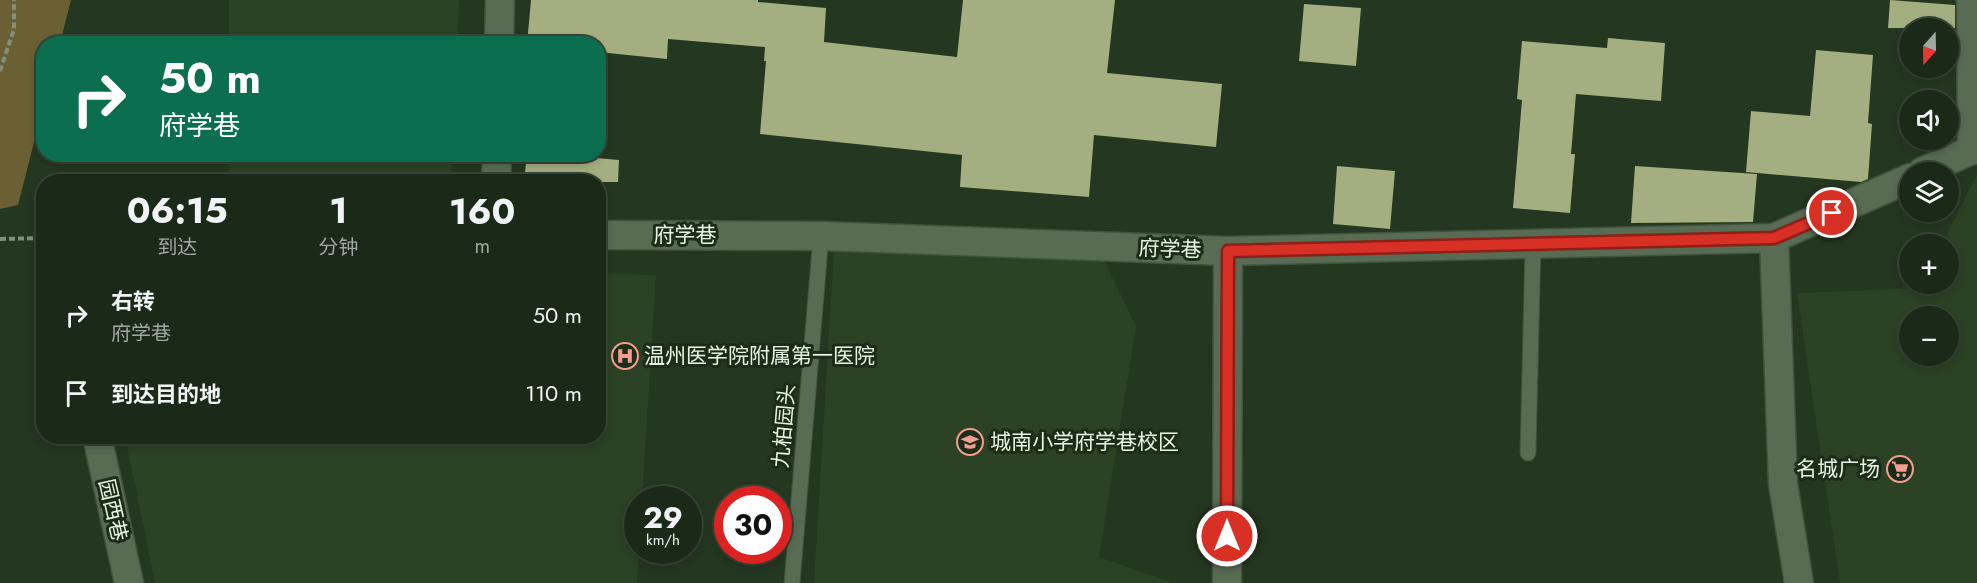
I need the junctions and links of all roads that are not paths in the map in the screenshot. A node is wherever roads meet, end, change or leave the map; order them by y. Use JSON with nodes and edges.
{"nodes":[{"id":1,"x":500,"y":0,"type":"edge"},
{"id":2,"x":1971,"y":0,"type":"edge"},
{"id":3,"x":499,"y":36,"type":"edge"},
{"id":4,"x":1975,"y":150,"type":"edge"},
{"id":5,"x":1946,"y":162,"type":"edge"},
{"id":6,"x":1899,"y":183,"type":"edge"},
{"id":7,"x":606,"y":235,"type":"edge"},
{"id":8,"x":821,"y":236,"type":"junction"},
{"id":9,"x":1774,"y":238,"type":"junction"},
{"id":10,"x":1533,"y":244,"type":"junction"},
{"id":11,"x":1228,"y":251,"type":"junction"},
{"id":12,"x":98,"y":444,"type":"edge"},
{"id":13,"x":1528,"y":453,"type":"dead end"},
{"id":14,"x":129,"y":583,"type":"edge"},
{"id":15,"x":792,"y":583,"type":"edge"},
{"id":16,"x":1227,"y":583,"type":"edge"},
{"id":17,"x":1799,"y":583,"type":"edge"}],
"edges":[{"from":1,"to":3,"type":"street"},
{"from":2,"to":4,"type":"street"},
{"from":4,"to":5,"type":"street"},
{"from":6,"to":9,"type":"street","name":"府学巷"},
{"from":7,"to":8,"type":"street","name":"府学巷"},
{"from":8,"to":11,"type":"street","name":"府学巷"},
{"from":8,"to":15,"type":"lane","name":"九柏园头"},
{"from":9,"to":10,"type":"street","name":"府学巷"},
{"from":9,"to":17,"type":"street"},
{"from":10,"to":11,"type":"street","name":"府学巷"},
{"from":10,"to":13,"type":"lane"},
{"from":11,"to":16,"type":"street"},
{"from":12,"to":14,"type":"street","name":"园西巷"}]}
